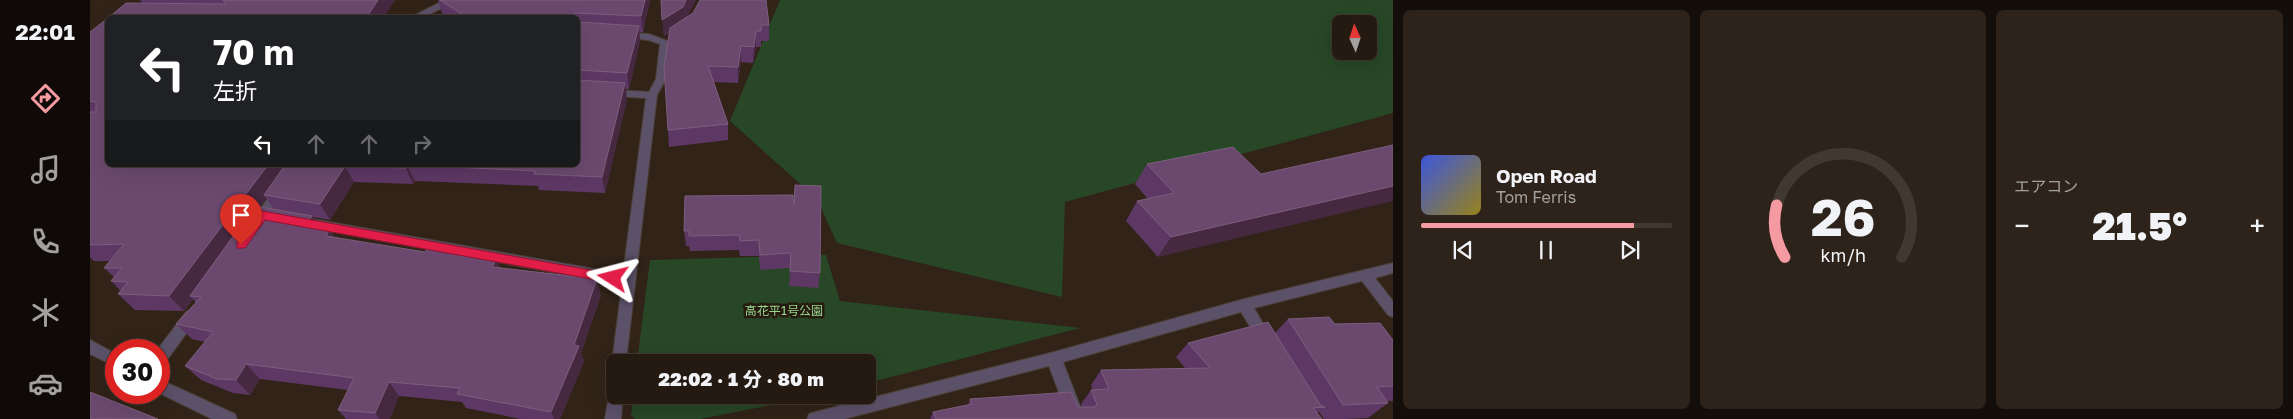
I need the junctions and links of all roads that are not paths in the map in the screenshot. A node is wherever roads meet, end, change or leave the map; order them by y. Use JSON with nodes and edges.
{"nodes":[{"id":1,"x":454,"y":0,"type":"edge"},
{"id":2,"x":420,"y":15,"type":"edge"},
{"id":3,"x":613,"y":35,"type":"edge"},
{"id":4,"x":580,"y":91,"type":"edge"},
{"id":5,"x":652,"y":95,"type":"junction"},
{"id":6,"x":297,"y":167,"type":"edge"},
{"id":7,"x":262,"y":215,"type":"junction"},
{"id":8,"x":251,"y":231,"type":"edge"},
{"id":9,"x":1393,"y":268,"type":"edge"},
{"id":10,"x":1365,"y":275,"type":"junction"},
{"id":11,"x":629,"y":280,"type":"junction"},
{"id":12,"x":201,"y":303,"type":"edge"},
{"id":13,"x":1244,"y":305,"type":"junction"},
{"id":14,"x":1393,"y":311,"type":"edge"},
{"id":15,"x":170,"y":344,"type":"edge"},
{"id":16,"x":90,"y":346,"type":"edge"},
{"id":17,"x":620,"y":354,"type":"edge"},
{"id":18,"x":1275,"y":354,"type":"edge"},
{"id":19,"x":105,"y":355,"type":"edge"},
{"id":20,"x":1054,"y":358,"type":"junction"},
{"id":21,"x":170,"y":391,"type":"edge"},
{"id":22,"x":615,"y":404,"type":"edge"},
{"id":23,"x":822,"y":418,"type":"edge"},
{"id":24,"x":229,"y":419,"type":"edge"},
{"id":25,"x":613,"y":419,"type":"edge"},
{"id":26,"x":1077,"y":419,"type":"edge"}],
"edges":[{"from":1,"to":2,"type":"street"},
{"from":3,"to":5,"type":"street"},
{"from":4,"to":5,"type":"street"},
{"from":5,"to":11,"type":"street"},
{"from":6,"to":7,"type":"street"},
{"from":7,"to":8,"type":"street"},
{"from":7,"to":11,"type":"street"},
{"from":9,"to":10,"type":"street"},
{"from":10,"to":13,"type":"street"},
{"from":10,"to":14,"type":"street"},
{"from":11,"to":17,"type":"street"},
{"from":12,"to":15,"type":"street"},
{"from":13,"to":18,"type":"street"},
{"from":13,"to":20,"type":"street"},
{"from":16,"to":19,"type":"street"},
{"from":20,"to":23,"type":"street"},
{"from":20,"to":26,"type":"street"},
{"from":21,"to":24,"type":"street"},
{"from":22,"to":25,"type":"street"}]}
